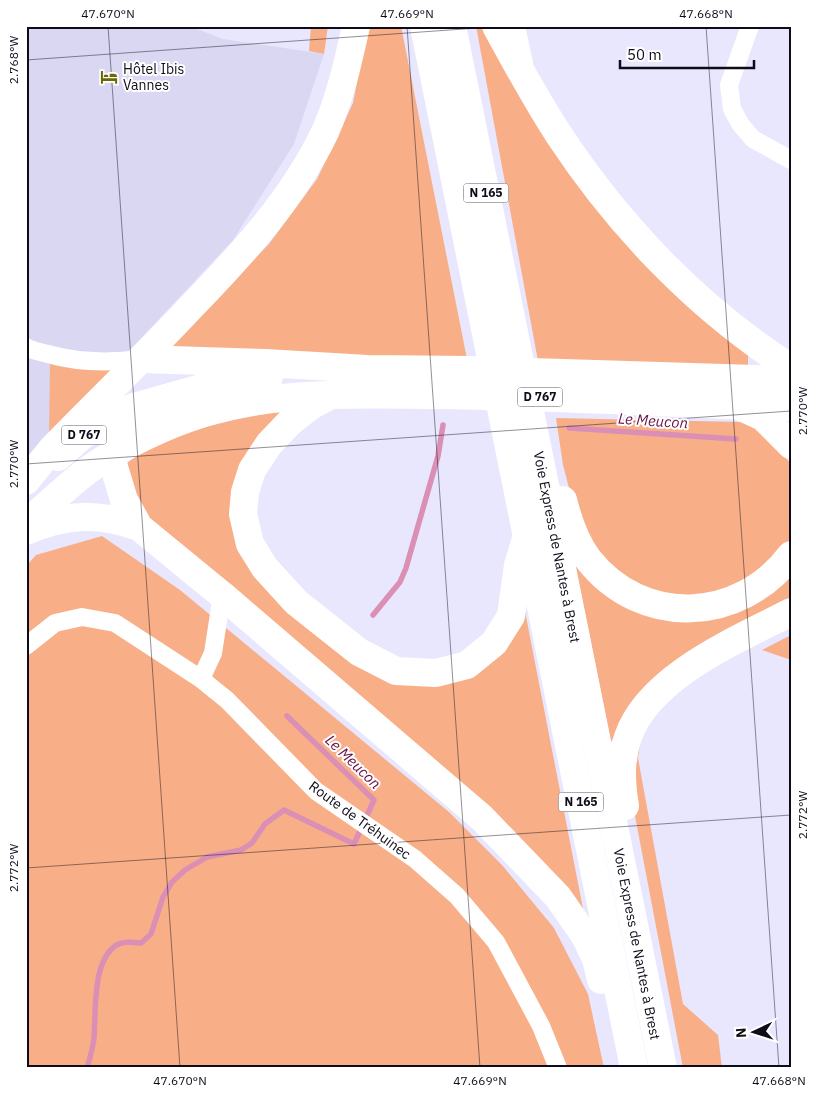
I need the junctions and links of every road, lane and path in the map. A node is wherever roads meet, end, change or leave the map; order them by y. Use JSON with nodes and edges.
{"nodes":[{"id":1,"x":356,"y":26,"type":"edge"},
{"id":2,"x":424,"y":26,"type":"edge"},
{"id":3,"x":452,"y":26,"type":"edge"},
{"id":4,"x":496,"y":26,"type":"edge"},
{"id":5,"x":516,"y":26,"type":"edge"},
{"id":6,"x":750,"y":26,"type":"edge"},
{"id":7,"x":526,"y":81,"type":"junction"},
{"id":8,"x":791,"y":160,"type":"edge"},
{"id":9,"x":26,"y":347,"type":"edge"},
{"id":10,"x":141,"y":359,"type":"junction"},
{"id":11,"x":791,"y":368,"type":"edge"},
{"id":12,"x":367,"y":370,"type":"junction"},
{"id":13,"x":791,"y":380,"type":"edge"},
{"id":14,"x":331,"y":395,"type":"junction"},
{"id":15,"x":150,"y":404,"type":"junction"},
{"id":16,"x":739,"y":406,"type":"junction"},
{"id":17,"x":791,"y":407,"type":"edge"},
{"id":18,"x":791,"y":446,"type":"edge"},
{"id":19,"x":538,"y":448,"type":"junction"},
{"id":20,"x":112,"y":455,"type":"junction"},
{"id":21,"x":26,"y":482,"type":"edge"},
{"id":22,"x":26,"y":524,"type":"edge"},
{"id":23,"x":139,"y":527,"type":"junction"},
{"id":24,"x":26,"y":531,"type":"edge"},
{"id":25,"x":527,"y":536,"type":"junction"},
{"id":26,"x":791,"y":555,"type":"edge"},
{"id":27,"x":222,"y":595,"type":"junction"},
{"id":28,"x":791,"y":612,"type":"edge"},
{"id":29,"x":26,"y":646,"type":"edge"},
{"id":30,"x":201,"y":679,"type":"junction"},
{"id":31,"x":616,"y":838,"type":"junction"},
{"id":32,"x":558,"y":1068,"type":"edge"},
{"id":33,"x":628,"y":1068,"type":"edge"},
{"id":34,"x":634,"y":1068,"type":"edge"},
{"id":35,"x":663,"y":1068,"type":"edge"}],
"edges":[{"from":1,"to":10,"type":"main road"},
{"from":2,"to":25,"type":"main road","name":"Voie Express de Nantes à Brest","number":"N 165"},
{"from":3,"to":19,"type":"main road","name":"Voie Express de Nantes à Brest","number":"N 165"},
{"from":4,"to":7,"type":"main road"},
{"from":5,"to":7,"type":"street"},
{"from":6,"to":8,"type":"street"},
{"from":7,"to":11,"type":"main road"},
{"from":9,"to":10,"type":"street"},
{"from":10,"to":12,"type":"main road"},
{"from":10,"to":21,"type":"main road"},
{"from":12,"to":13,"type":"main road","number":"D 767"},
{"from":12,"to":15,"type":"main road","number":"D 767"},
{"from":14,"to":16,"type":"main road","number":"D 767"},
{"from":14,"to":20,"type":"main road","number":"D 767"},
{"from":14,"to":25,"type":"main road"},
{"from":15,"to":20,"type":"main road"},
{"from":15,"to":21,"type":"main road","number":"D 767"},
{"from":16,"to":17,"type":"main road","number":"D 767"},
{"from":16,"to":18,"type":"main road"},
{"from":19,"to":26,"type":"main road"},
{"from":19,"to":31,"type":"main road","name":"Voie Express de Nantes à Brest","number":"N 165"},
{"from":20,"to":22,"type":"main road","number":"D 767"},
{"from":20,"to":23,"type":"main road"},
{"from":23,"to":24,"type":"main road"},
{"from":23,"to":27,"type":"main road"},
{"from":25,"to":34,"type":"main road","name":"Voie Express de Nantes à Brest","number":"N 165"},
{"from":27,"to":30,"type":"street"},
{"from":27,"to":33,"type":"main road"},
{"from":28,"to":31,"type":"main road"},
{"from":29,"to":30,"type":"street","name":"Route de Tréhuinec"},
{"from":30,"to":32,"type":"street","name":"Route de Tréhuinec"},
{"from":31,"to":35,"type":"main road","name":"Voie Express de Nantes à Brest","number":"N 165"}]}
